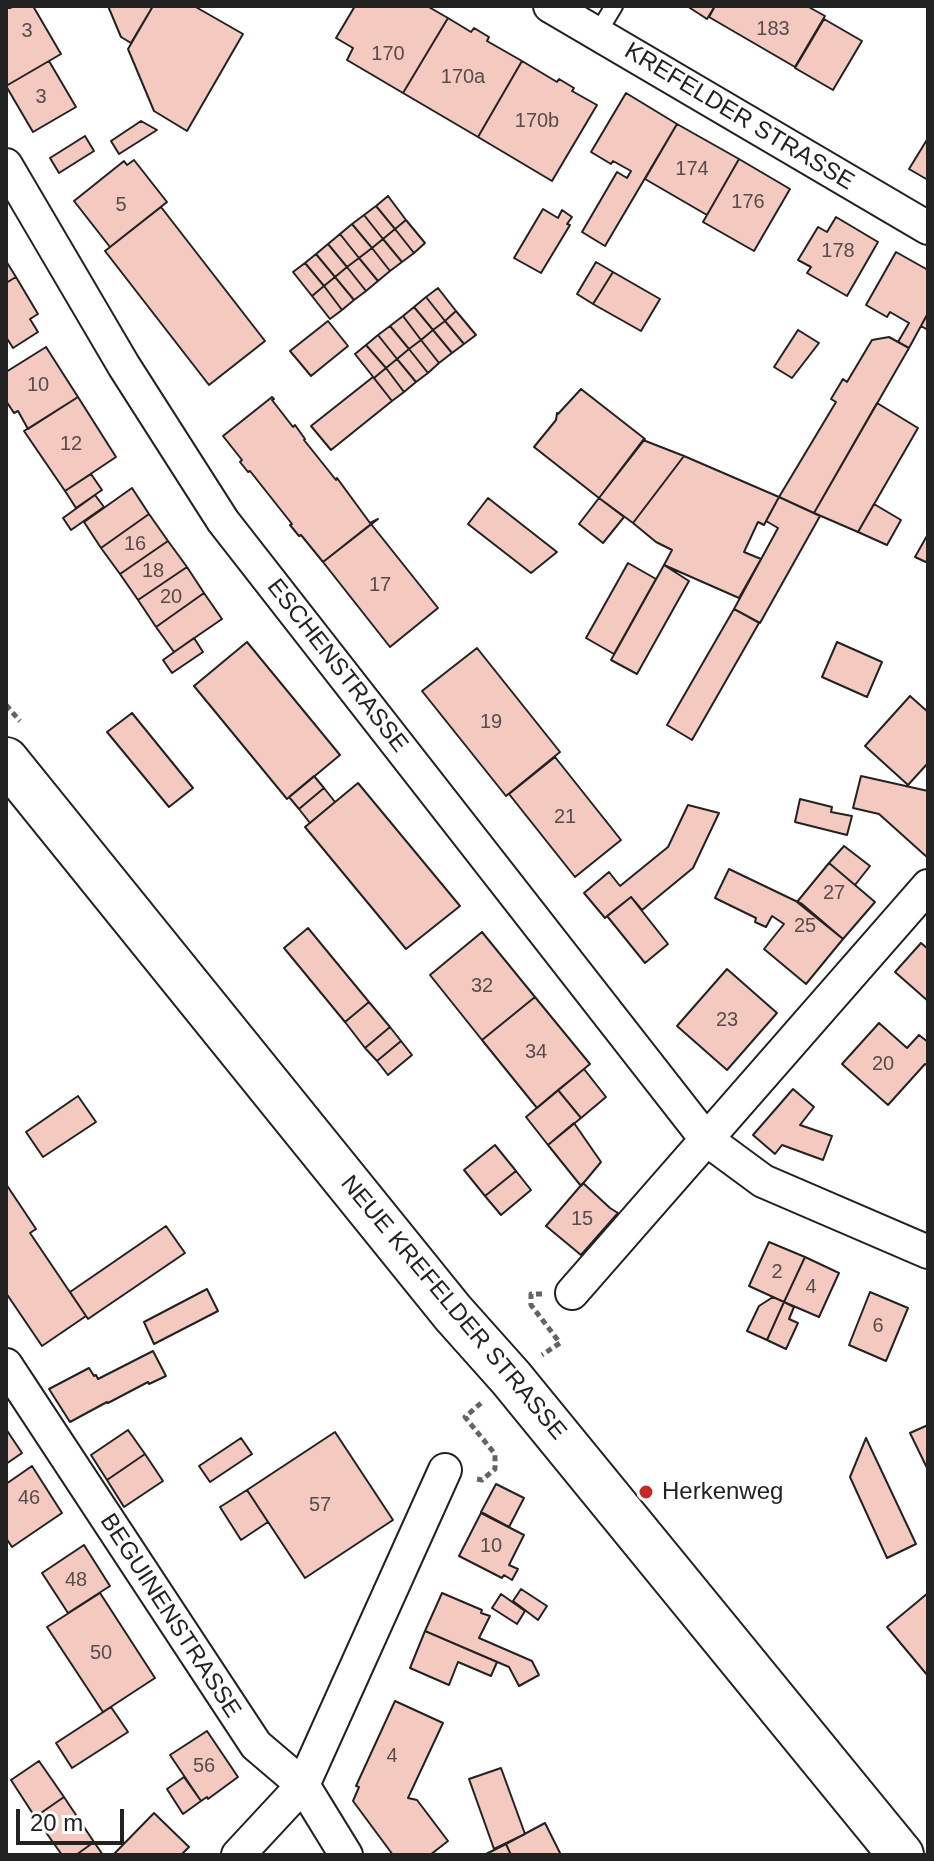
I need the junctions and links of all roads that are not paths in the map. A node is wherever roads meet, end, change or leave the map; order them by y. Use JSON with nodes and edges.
{"nodes":[{"id":1,"x":550,"y":6,"type":"edge"},
{"id":2,"x":614,"y":6,"type":"edge"},
{"id":3,"x":597,"y":34,"type":"junction"},
{"id":4,"x":6,"y":165,"type":"edge"},
{"id":5,"x":928,"y":228,"type":"edge"},
{"id":6,"x":6,"y":760,"type":"edge"},
{"id":7,"x":928,"y":886,"type":"edge"},
{"id":8,"x":706,"y":1139,"type":"junction"},
{"id":9,"x":928,"y":1252,"type":"edge"},
{"id":10,"x":572,"y":1293,"type":"dead end"},
{"id":11,"x":6,"y":1365,"type":"edge"},
{"id":12,"x":445,"y":1470,"type":"dead end"},
{"id":13,"x":303,"y":1785,"type":"junction"},
{"id":14,"x":238,"y":1855,"type":"edge"},
{"id":15,"x":346,"y":1855,"type":"edge"},
{"id":16,"x":901,"y":1855,"type":"edge"}],
"edges":[{"from":1,"to":3,"type":"street","name":"KREFELDER STRASSE"},
{"from":2,"to":3,"type":"lane"},
{"from":3,"to":5,"type":"street","name":"KREFELDER STRASSE"},
{"from":4,"to":8,"type":"street","name":"ESCHENSTRASSE"},
{"from":6,"to":16,"type":"main road","name":"NEUE KREFELDER STRASSE"},
{"from":7,"to":8,"type":"street"},
{"from":8,"to":9,"type":"street","name":"ESCHENSTRASSE"},
{"from":8,"to":10,"type":"street"},
{"from":11,"to":13,"type":"street","name":"BEGUINENSTRASSE"},
{"from":12,"to":13,"type":"street"},
{"from":13,"to":14,"type":"street"},
{"from":13,"to":15,"type":"street","name":"BEGUINENSTRASSE"}]}
